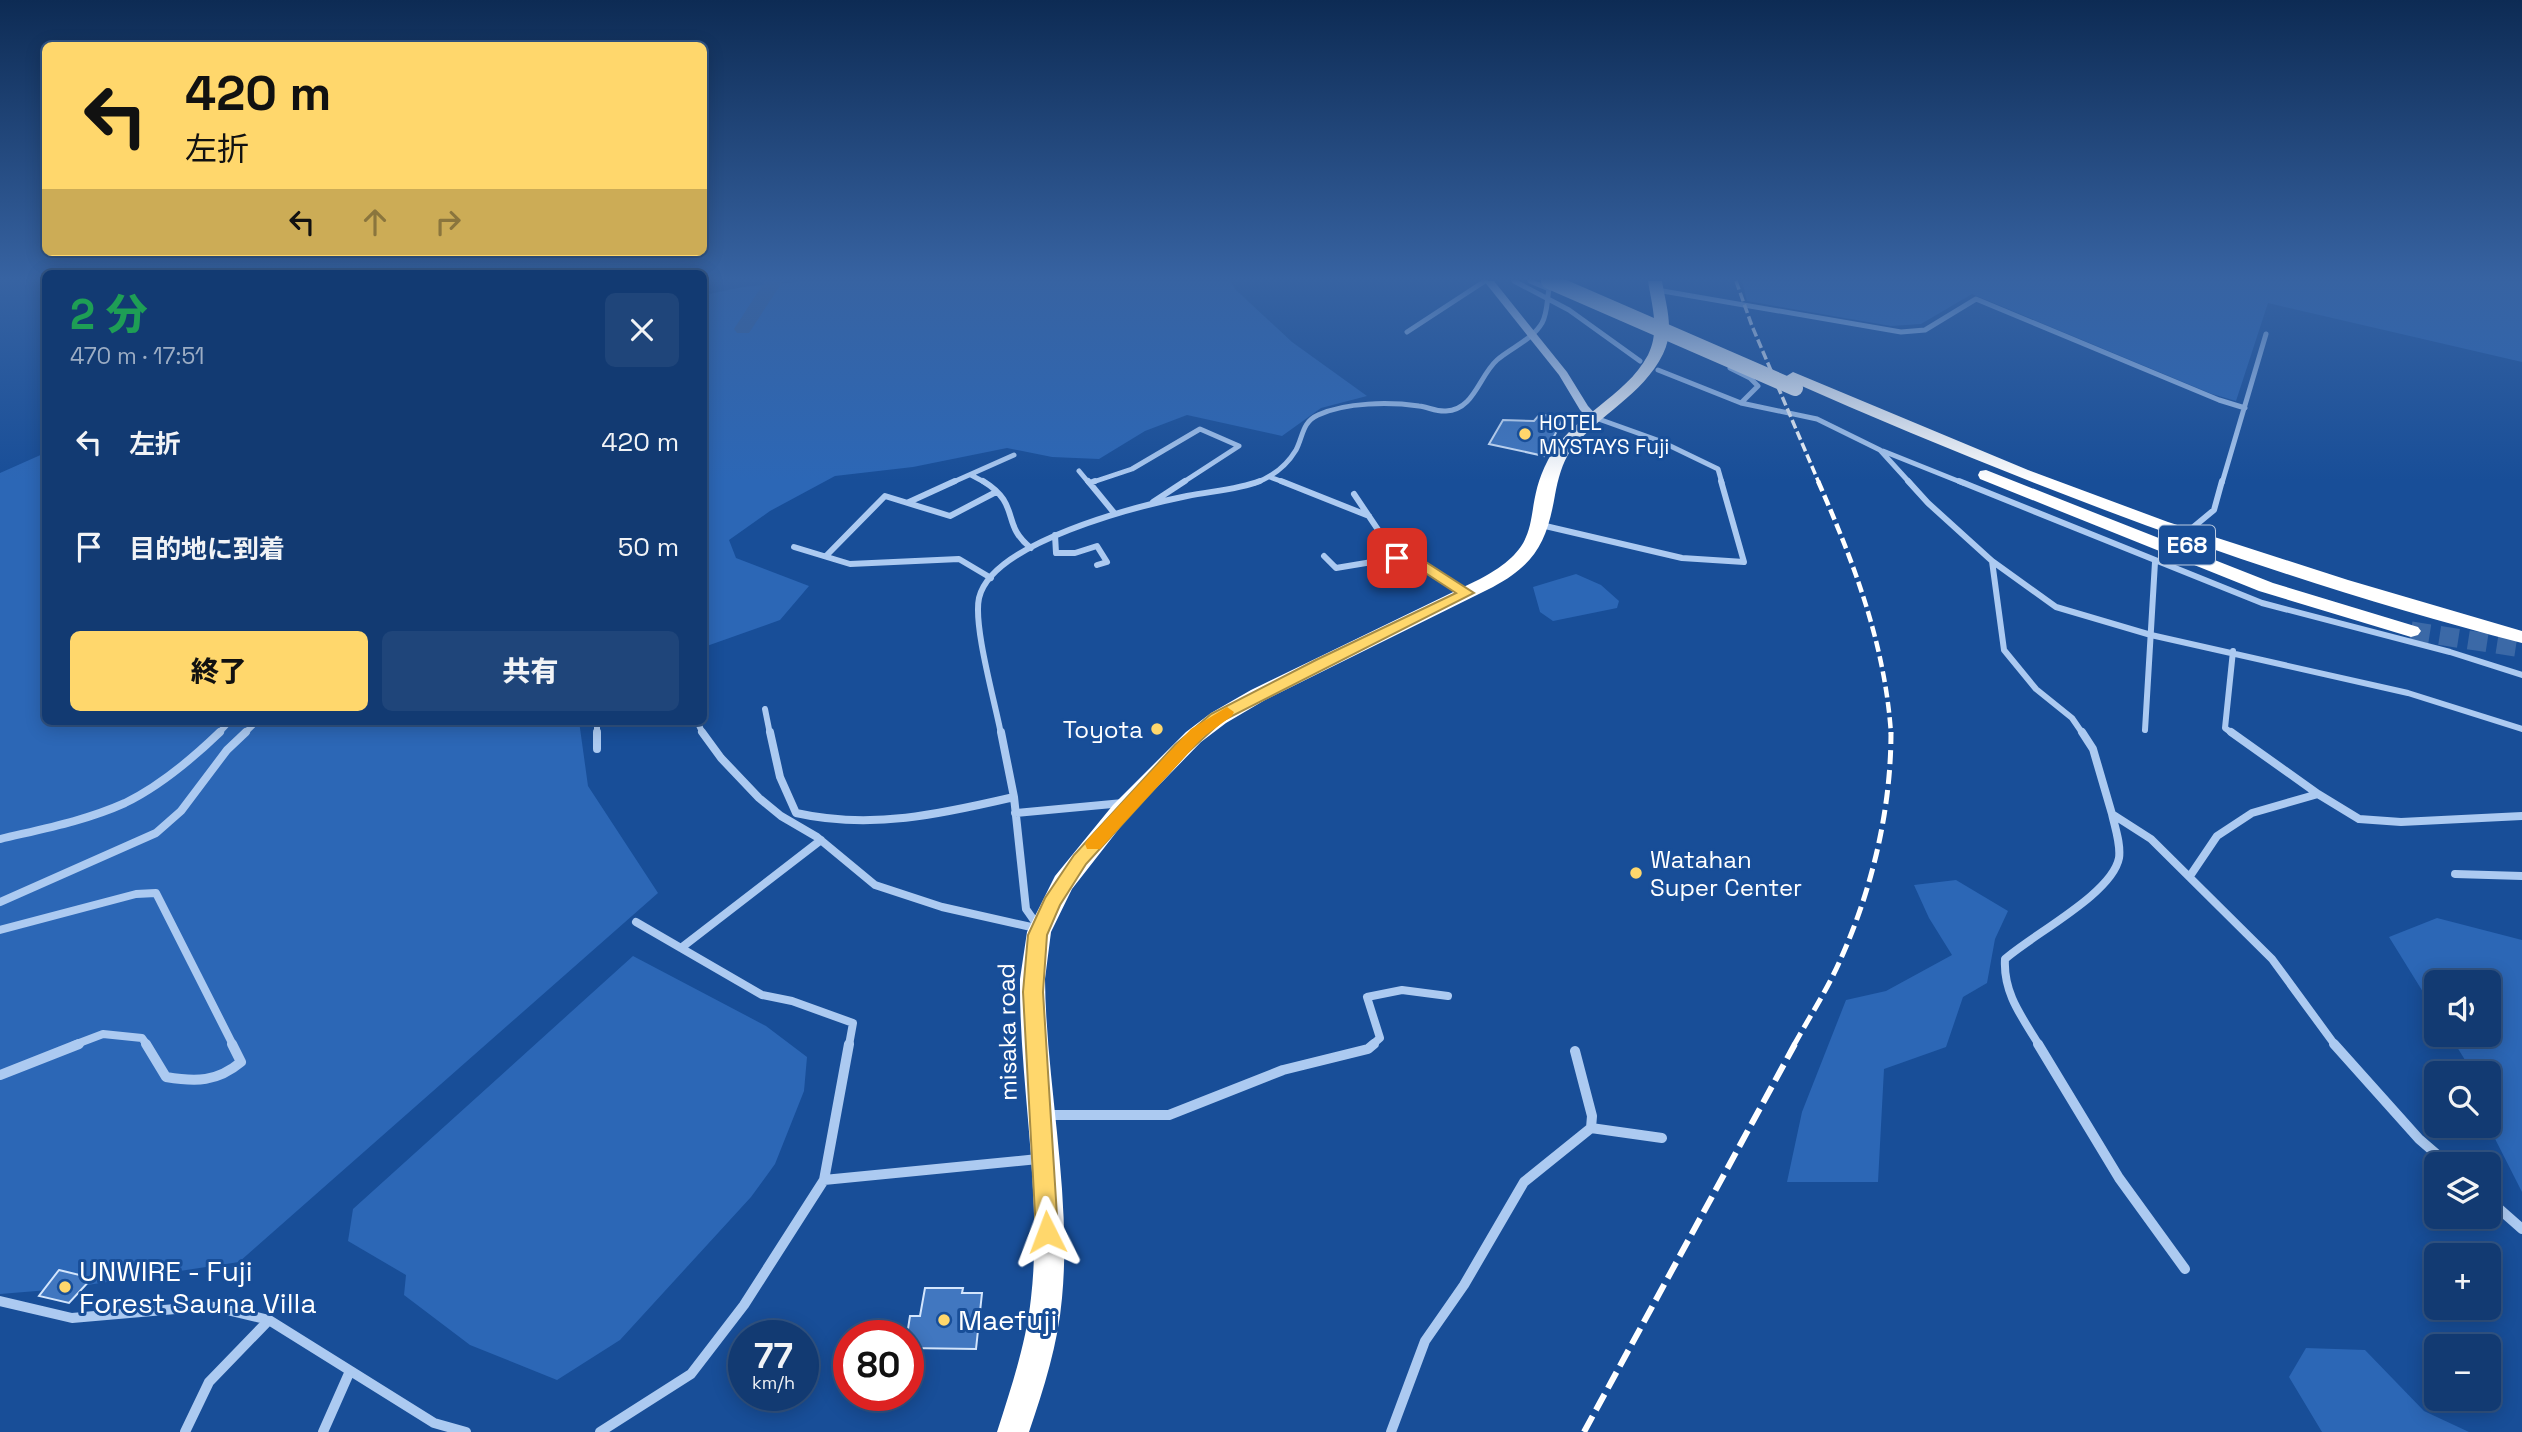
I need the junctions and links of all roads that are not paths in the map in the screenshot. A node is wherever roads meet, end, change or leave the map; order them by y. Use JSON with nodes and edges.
{"nodes":[{"id":1,"x":1515,"y":348,"type":"edge"},
{"id":2,"x":1542,"y":348,"type":"edge"},
{"id":3,"x":1622,"y":348,"type":"edge"},
{"id":4,"x":1657,"y":348,"type":"edge"},
{"id":5,"x":1684,"y":348,"type":"edge"},
{"id":6,"x":1709,"y":348,"type":"edge"},
{"id":7,"x":1719,"y":348,"type":"edge"},
{"id":8,"x":2093,"y":348,"type":"edge"},
{"id":9,"x":2262,"y":348,"type":"edge"},
{"id":10,"x":1640,"y":361,"type":"dead end"},
{"id":11,"x":1658,"y":370,"type":"dead end"},
{"id":12,"x":1794,"y":382,"type":"junction"},
{"id":13,"x":1741,"y":403,"type":"junction"},
{"id":14,"x":2245,"y":408,"type":"junction"},
{"id":15,"x":1593,"y":417,"type":"junction"},
{"id":16,"x":1860,"y":417,"type":"junction"},
{"id":17,"x":1880,"y":450,"type":"junction"},
{"id":18,"x":1014,"y":455,"type":"dead end"},
{"id":19,"x":1079,"y":471,"type":"dead end"},
{"id":20,"x":971,"y":475,"type":"junction"},
{"id":21,"x":1270,"y":477,"type":"junction"},
{"id":22,"x":1090,"y":483,"type":"junction"},
{"id":23,"x":996,"y":492,"type":"junction"},
{"id":24,"x":1354,"y":494,"type":"dead end"},
{"id":25,"x":908,"y":503,"type":"junction"},
{"id":26,"x":1146,"y":506,"type":"junction"},
{"id":27,"x":1115,"y":514,"type":"junction"},
{"id":28,"x":1369,"y":516,"type":"junction"},
{"id":29,"x":1541,"y":525,"type":"junction"},
{"id":30,"x":2160,"y":526,"type":"junction"},
{"id":31,"x":2191,"y":529,"type":"tunnel mouth"},
{"id":32,"x":1055,"y":536,"type":"junction"},
{"id":33,"x":794,"y":547,"type":"dead end"},
{"id":34,"x":1031,"y":548,"type":"junction"},
{"id":35,"x":826,"y":556,"type":"junction"},
{"id":36,"x":1324,"y":556,"type":"dead end"},
{"id":37,"x":1397,"y":558,"type":"junction"},
{"id":38,"x":1992,"y":561,"type":"junction"},
{"id":39,"x":2155,"y":562,"type":"junction"},
{"id":40,"x":2184,"y":562,"type":"tunnel mouth"},
{"id":41,"x":1097,"y":565,"type":"dead end"},
{"id":42,"x":2182,"y":573,"type":"junction"},
{"id":43,"x":991,"y":578,"type":"junction"},
{"id":44,"x":1466,"y":593,"type":"junction"},
{"id":45,"x":2522,"y":624,"type":"edge"},
{"id":46,"x":2411,"y":631,"type":"tunnel mouth"},
{"id":47,"x":2151,"y":635,"type":"junction"},
{"id":48,"x":2522,"y":637,"type":"edge"},
{"id":49,"x":2522,"y":649,"type":"edge"},
{"id":50,"x":2233,"y":651,"type":"junction"},
{"id":51,"x":2522,"y":675,"type":"edge"},
{"id":52,"x":765,"y":709,"type":"dead end"},
{"id":53,"x":226,"y":725,"type":"edge"},
{"id":54,"x":253,"y":725,"type":"edge"},
{"id":55,"x":597,"y":725,"type":"edge"},
{"id":56,"x":699,"y":725,"type":"edge"},
{"id":57,"x":2522,"y":729,"type":"edge"},
{"id":58,"x":2145,"y":730,"type":"dead end"},
{"id":59,"x":597,"y":749,"type":"dead end"},
{"id":60,"x":2318,"y":794,"type":"junction"},
{"id":61,"x":1014,"y":797,"type":"junction"},
{"id":62,"x":1132,"y":802,"type":"junction"},
{"id":63,"x":1015,"y":813,"type":"junction"},
{"id":64,"x":2112,"y":814,"type":"junction"},
{"id":65,"x":2522,"y":816,"type":"edge"},
{"id":66,"x":0,"y":839,"type":"edge"},
{"id":67,"x":821,"y":840,"type":"junction"},
{"id":68,"x":2455,"y":874,"type":"dead end"},
{"id":69,"x":2190,"y":876,"type":"junction"},
{"id":70,"x":2522,"y":876,"type":"edge"},
{"id":71,"x":0,"y":902,"type":"edge"},
{"id":72,"x":636,"y":922,"type":"dead end"},
{"id":73,"x":1040,"y":929,"type":"junction"},
{"id":74,"x":0,"y":930,"type":"edge"},
{"id":75,"x":681,"y":948,"type":"junction"},
{"id":76,"x":1448,"y":996,"type":"dead end"},
{"id":77,"x":1576,"y":1051,"type":"dead end"},
{"id":78,"x":0,"y":1075,"type":"edge"},
{"id":79,"x":1038,"y":1115,"type":"junction"},
{"id":80,"x":1591,"y":1128,"type":"junction"},
{"id":81,"x":1662,"y":1138,"type":"dead end"},
{"id":82,"x":2434,"y":1152,"type":"edge"},
{"id":83,"x":1042,"y":1159,"type":"junction"},
{"id":84,"x":824,"y":1180,"type":"junction"},
{"id":85,"x":2501,"y":1210,"type":"edge"},
{"id":86,"x":2522,"y":1229,"type":"edge"},
{"id":87,"x":2185,"y":1269,"type":"dead end"},
{"id":88,"x":0,"y":1301,"type":"edge"},
{"id":89,"x":269,"y":1320,"type":"junction"},
{"id":90,"x":350,"y":1371,"type":"junction"},
{"id":91,"x":185,"y":1432,"type":"edge"},
{"id":92,"x":323,"y":1432,"type":"edge"},
{"id":93,"x":466,"y":1432,"type":"edge"},
{"id":94,"x":600,"y":1432,"type":"edge"},
{"id":95,"x":1013,"y":1432,"type":"edge"},
{"id":96,"x":1391,"y":1432,"type":"edge"}],
"edges":[{"from":1,"to":21,"type":"street"},
{"from":2,"to":15,"type":"street"},
{"from":3,"to":10,"type":"street"},
{"from":4,"to":15,"type":"highway"},
{"from":5,"to":13,"type":"street"},
{"from":6,"to":12,"type":"highway","number":"E68","bridge":true},
{"from":7,"to":12,"type":"highway","number":"E68"},
{"from":8,"to":14,"type":"street"},
{"from":9,"to":14,"type":"street"},
{"from":11,"to":13,"type":"street"},
{"from":12,"to":16,"type":"highway","number":"E68"},
{"from":12,"to":30,"type":"highway","number":"E68"},
{"from":13,"to":17,"type":"street"},
{"from":14,"to":31,"type":"street"},
{"from":15,"to":29,"type":"highway"},
{"from":15,"to":29,"type":"street"},
{"from":16,"to":46,"type":"highway"},
{"from":16,"to":49,"type":"highway","number":"E68"},
{"from":17,"to":38,"type":"street"},
{"from":17,"to":39,"type":"street"},
{"from":18,"to":20,"type":"street"},
{"from":19,"to":22,"type":"street"},
{"from":20,"to":23,"type":"street"},
{"from":20,"to":25,"type":"street"},
{"from":21,"to":26,"type":"street"},
{"from":21,"to":28,"type":"street"},
{"from":22,"to":26,"type":"street"},
{"from":22,"to":27,"type":"street"},
{"from":23,"to":25,"type":"street"},
{"from":23,"to":34,"type":"street"},
{"from":24,"to":28,"type":"street"},
{"from":25,"to":35,"type":"street"},
{"from":26,"to":27,"type":"street"},
{"from":27,"to":32,"type":"street"},
{"from":28,"to":37,"type":"street"},
{"from":29,"to":44,"type":"highway"},
{"from":30,"to":45,"type":"highway"},
{"from":30,"to":48,"type":"highway","number":"E68"},
{"from":32,"to":34,"type":"street"},
{"from":32,"to":41,"type":"street"},
{"from":33,"to":35,"type":"street"},
{"from":34,"to":43,"type":"street"},
{"from":35,"to":43,"type":"street"},
{"from":36,"to":37,"type":"street"},
{"from":37,"to":44,"type":"street"},
{"from":38,"to":47,"type":"street"},
{"from":38,"to":64,"type":"street"},
{"from":39,"to":42,"type":"street"},
{"from":39,"to":47,"type":"street"},
{"from":40,"to":42,"type":"street"},
{"from":42,"to":51,"type":"street"},
{"from":43,"to":61,"type":"street"},
{"from":44,"to":62,"type":"highway","name":"misaka road"},
{"from":47,"to":50,"type":"street"},
{"from":47,"to":58,"type":"street"},
{"from":50,"to":57,"type":"street"},
{"from":50,"to":60,"type":"street"},
{"from":52,"to":61,"type":"street"},
{"from":53,"to":66,"type":"street"},
{"from":54,"to":71,"type":"street"},
{"from":55,"to":59,"type":"street"},
{"from":56,"to":67,"type":"street"},
{"from":60,"to":65,"type":"street"},
{"from":60,"to":69,"type":"street"},
{"from":61,"to":63,"type":"street"},
{"from":62,"to":63,"type":"street"},
{"from":62,"to":73,"type":"highway","name":"misaka road"},
{"from":63,"to":73,"type":"street"},
{"from":64,"to":69,"type":"street"},
{"from":64,"to":87,"type":"street"},
{"from":67,"to":73,"type":"street"},
{"from":67,"to":75,"type":"street"},
{"from":68,"to":70,"type":"street"},
{"from":69,"to":82,"type":"street"},
{"from":72,"to":75,"type":"street"},
{"from":73,"to":79,"type":"highway","name":"misaka road"},
{"from":74,"to":78,"type":"street"},
{"from":75,"to":84,"type":"street"},
{"from":76,"to":79,"type":"street"},
{"from":77,"to":80,"type":"street"},
{"from":79,"to":83,"type":"highway","name":"misaka road"},
{"from":80,"to":81,"type":"street"},
{"from":80,"to":96,"type":"street"},
{"from":83,"to":84,"type":"street"},
{"from":83,"to":95,"type":"highway","name":"misaka road"},
{"from":84,"to":94,"type":"street"},
{"from":85,"to":86,"type":"street"},
{"from":88,"to":89,"type":"street"},
{"from":89,"to":90,"type":"street"},
{"from":89,"to":91,"type":"street"},
{"from":90,"to":92,"type":"street"},
{"from":90,"to":93,"type":"street"}]}
